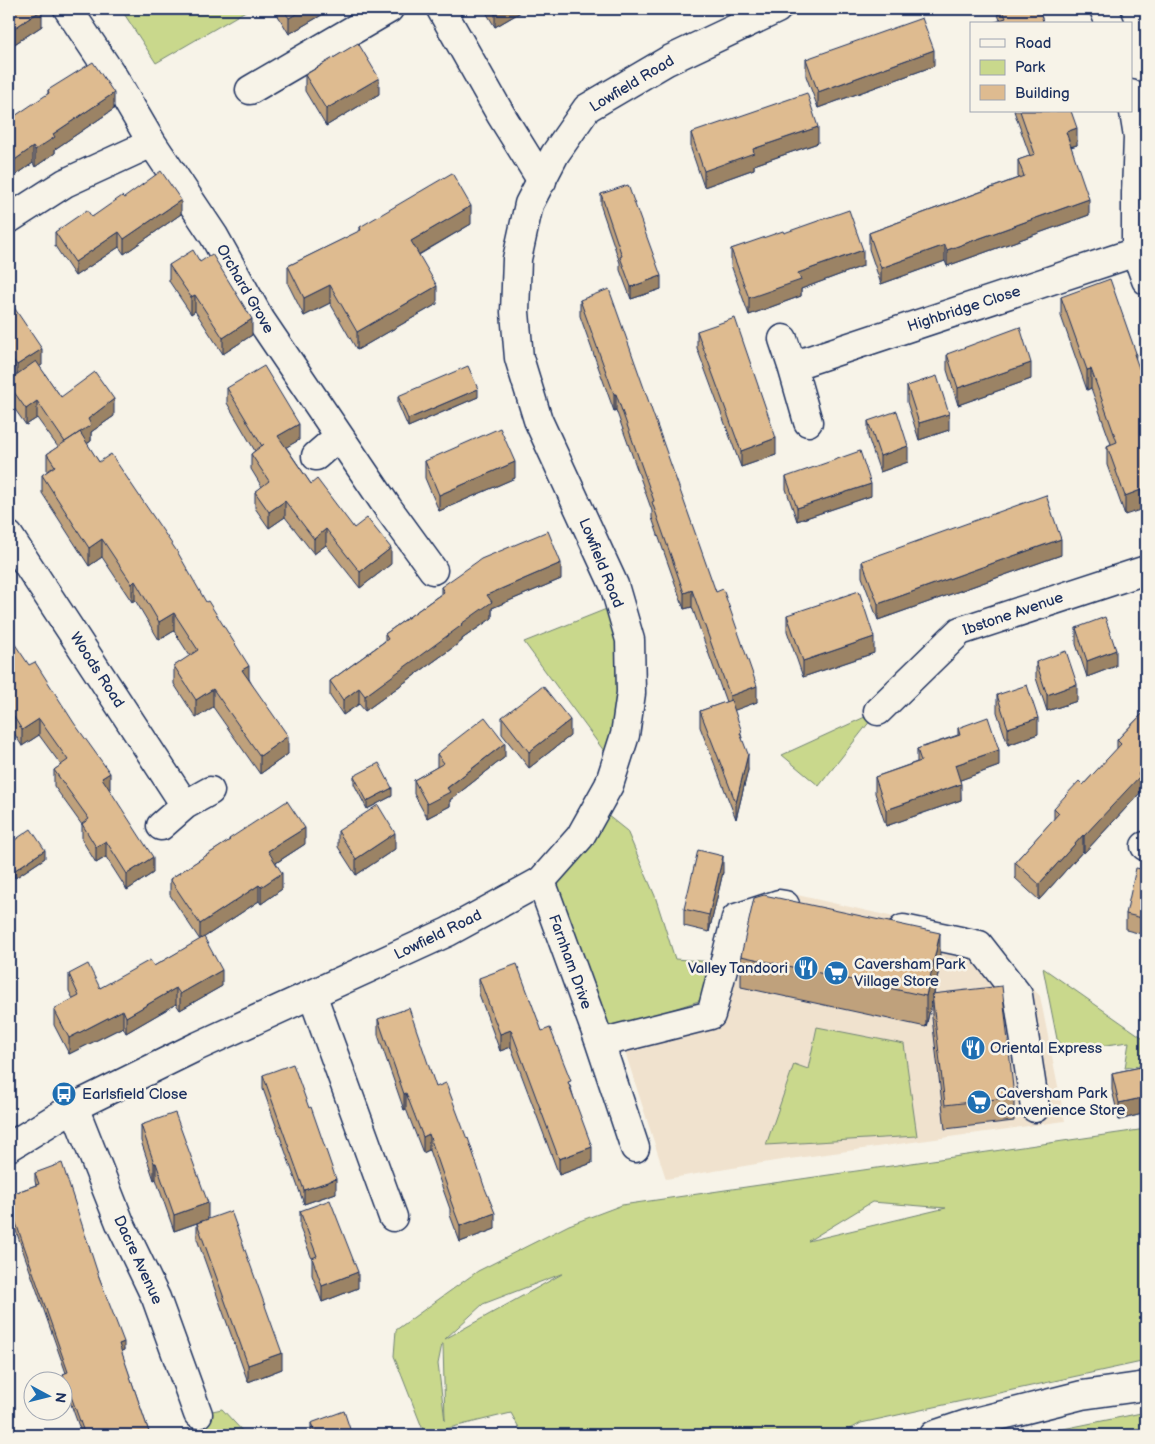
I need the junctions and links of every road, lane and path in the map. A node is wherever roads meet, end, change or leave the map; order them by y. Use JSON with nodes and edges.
{"nodes":[{"id":1,"x":68,"y":9,"type":"edge"},
{"id":2,"x":389,"y":9,"type":"edge"},
{"id":3,"x":441,"y":9,"type":"edge"},
{"id":4,"x":777,"y":9,"type":"edge"},
{"id":5,"x":1104,"y":9,"type":"edge"},
{"id":6,"x":1109,"y":22,"type":"edge"},
{"id":7,"x":250,"y":90,"type":"dead end"},
{"id":8,"x":1132,"y":98,"type":"edge"},
{"id":9,"x":1142,"y":137,"type":"edge"},
{"id":10,"x":152,"y":143,"type":"junction"},
{"id":11,"x":542,"y":180,"type":"junction"},
{"id":12,"x":9,"y":219,"type":"edge"},
{"id":13,"x":1136,"y":252,"type":"junction"},
{"id":14,"x":1146,"y":280,"type":"edge"},
{"id":15,"x":783,"y":340,"type":"dead end"},
{"id":16,"x":792,"y":366,"type":"junction"},
{"id":17,"x":808,"y":422,"type":"dead end"},
{"id":18,"x":339,"y":436,"type":"junction"},
{"id":19,"x":316,"y":456,"type":"dead end"},
{"id":20,"x":9,"y":536,"type":"edge"},
{"id":21,"x":433,"y":570,"type":"dead end"},
{"id":22,"x":1146,"y":570,"type":"edge"},
{"id":23,"x":878,"y":711,"type":"dead end"},
{"id":24,"x":210,"y":791,"type":"dead end"},
{"id":25,"x":184,"y":805,"type":"junction"},
{"id":26,"x":160,"y":826,"type":"dead end"},
{"id":27,"x":541,"y":881,"type":"junction"},
{"id":28,"x":807,"y":910,"type":"edge"},
{"id":29,"x":884,"y":925,"type":"edge"},
{"id":30,"x":312,"y":994,"type":"junction"},
{"id":31,"x":600,"y":1043,"type":"junction"},
{"id":32,"x":74,"y":1107,"type":"junction"},
{"id":33,"x":1035,"y":1108,"type":"dead end"},
{"id":34,"x":9,"y":1147,"type":"edge"},
{"id":35,"x":635,"y":1148,"type":"dead end"},
{"id":36,"x":393,"y":1217,"type":"dead end"},
{"id":37,"x":1146,"y":1386,"type":"edge"},
{"id":38,"x":198,"y":1414,"type":"dead end"},
{"id":39,"x":934,"y":1435,"type":"edge"}],
"edges":[{"from":1,"to":10,"type":"street","name":"Orchard Grove"},
{"from":2,"to":7,"type":"street"},
{"from":3,"to":11,"type":"street"},
{"from":4,"to":11,"type":"street","name":"Lowfield Road"},
{"from":5,"to":6,"type":"street"},
{"from":8,"to":9,"type":"street"},
{"from":9,"to":13,"type":"street"},
{"from":10,"to":12,"type":"street"},
{"from":10,"to":18,"type":"street","name":"Orchard Grove"},
{"from":11,"to":27,"type":"street","name":"Lowfield Road"},
{"from":13,"to":14,"type":"street"},
{"from":13,"to":16,"type":"street","name":"Highbridge Close"},
{"from":15,"to":16,"type":"street"},
{"from":16,"to":17,"type":"street"},
{"from":18,"to":19,"type":"street"},
{"from":18,"to":21,"type":"street","name":"Orchard Grove"},
{"from":20,"to":25,"type":"street","name":"Woods Road"},
{"from":22,"to":23,"type":"street","name":"Ibstone Avenue"},
{"from":24,"to":25,"type":"street"},
{"from":25,"to":26,"type":"street"},
{"from":27,"to":30,"type":"street","name":"Lowfield Road"},
{"from":27,"to":31,"type":"street","name":"Farnham Drive"},
{"from":28,"to":31,"type":"street"},
{"from":29,"to":33,"type":"street"},
{"from":30,"to":32,"type":"street","name":"Lowfield Road"},
{"from":30,"to":36,"type":"street"},
{"from":31,"to":35,"type":"street","name":"Farnham Drive"},
{"from":32,"to":34,"type":"street","name":"Lowfield Road"},
{"from":32,"to":38,"type":"street","name":"Dacre Avenue"},
{"from":37,"to":39,"type":"street"}]}
